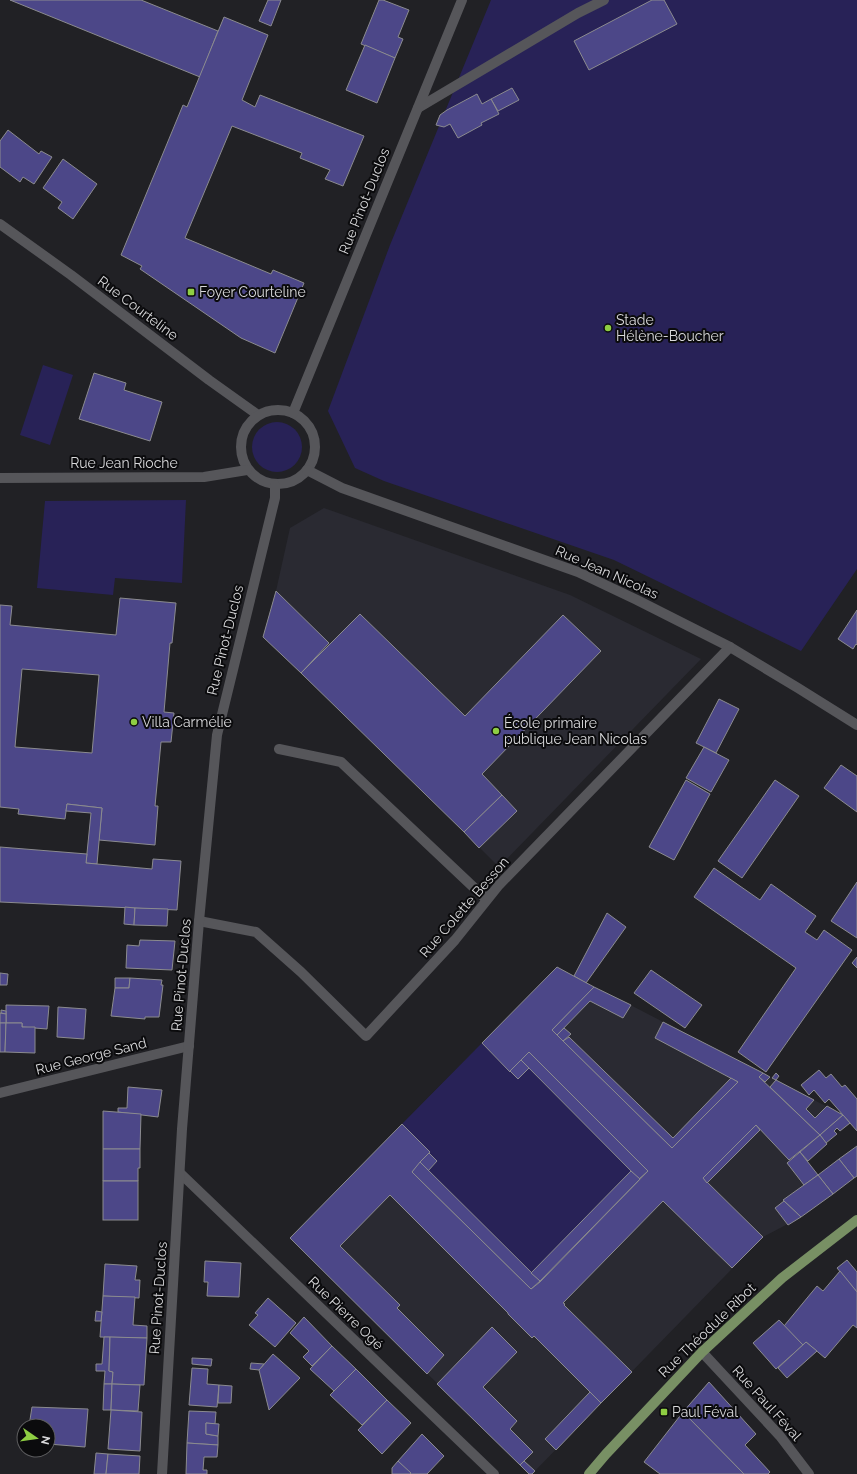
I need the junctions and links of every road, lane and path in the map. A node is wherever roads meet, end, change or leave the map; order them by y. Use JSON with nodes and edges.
{"nodes":[{"id":1,"x":462,"y":0,"type":"edge"},
{"id":2,"x":604,"y":0,"type":"edge"},
{"id":3,"x":418,"y":108,"type":"junction"},
{"id":4,"x":0,"y":224,"type":"edge"},
{"id":5,"x":293,"y":413,"type":"junction"},
{"id":6,"x":258,"y":415,"type":"junction"},
{"id":7,"x":247,"y":470,"type":"junction"},
{"id":8,"x":307,"y":470,"type":"junction"},
{"id":9,"x":0,"y":478,"type":"edge"},
{"id":10,"x":275,"y":485,"type":"junction"},
{"id":11,"x":730,"y":647,"type":"junction"},
{"id":12,"x":857,"y":725,"type":"edge"},
{"id":13,"x":280,"y":749,"type":"dead end"},
{"id":14,"x":499,"y":885,"type":"junction"},
{"id":15,"x":199,"y":920,"type":"junction"},
{"id":16,"x":189,"y":1046,"type":"junction"},
{"id":17,"x":0,"y":1093,"type":"edge"},
{"id":18,"x":180,"y":1173,"type":"junction"},
{"id":19,"x":857,"y":1220,"type":"edge"},
{"id":20,"x":702,"y":1352,"type":"junction"},
{"id":21,"x":162,"y":1474,"type":"edge"},
{"id":22,"x":494,"y":1474,"type":"edge"},
{"id":23,"x":589,"y":1474,"type":"edge"},
{"id":24,"x":809,"y":1474,"type":"edge"}],
"edges":[{"from":1,"to":3,"type":"street","name":"Rue Pinot-Duclos"},
{"from":2,"to":3,"type":"street"},
{"from":3,"to":5,"type":"street","name":"Rue Pinot-Duclos"},
{"from":4,"to":6,"type":"street","name":"Rue Courteline"},
{"from":5,"to":6,"type":"street"},
{"from":5,"to":8,"type":"street"},
{"from":6,"to":7,"type":"street"},
{"from":7,"to":9,"type":"street","name":"Rue Jean Rioche"},
{"from":7,"to":10,"type":"street"},
{"from":8,"to":10,"type":"street"},
{"from":8,"to":11,"type":"street","name":"Rue Jean Nicolas"},
{"from":10,"to":15,"type":"street","name":"Rue Pinot-Duclos"},
{"from":11,"to":12,"type":"street","name":"Rue Jean Nicolas"},
{"from":11,"to":14,"type":"street","name":"Rue Colette Besson"},
{"from":13,"to":14,"type":"street"},
{"from":14,"to":15,"type":"street","name":"Rue Colette Besson"},
{"from":15,"to":16,"type":"street","name":"Rue Pinot-Duclos"},
{"from":16,"to":17,"type":"street","name":"Rue George Sand"},
{"from":16,"to":18,"type":"street","name":"Rue Pinot-Duclos"},
{"from":18,"to":21,"type":"street","name":"Rue Pinot-Duclos"},
{"from":18,"to":22,"type":"street","name":"Rue Pierre Ogé"},
{"from":19,"to":20,"type":"main road","name":"Rue Théodule Ribot"},
{"from":20,"to":23,"type":"main road","name":"Rue Théodule Ribot"},
{"from":20,"to":24,"type":"street","name":"Rue Paul Féval"}]}
